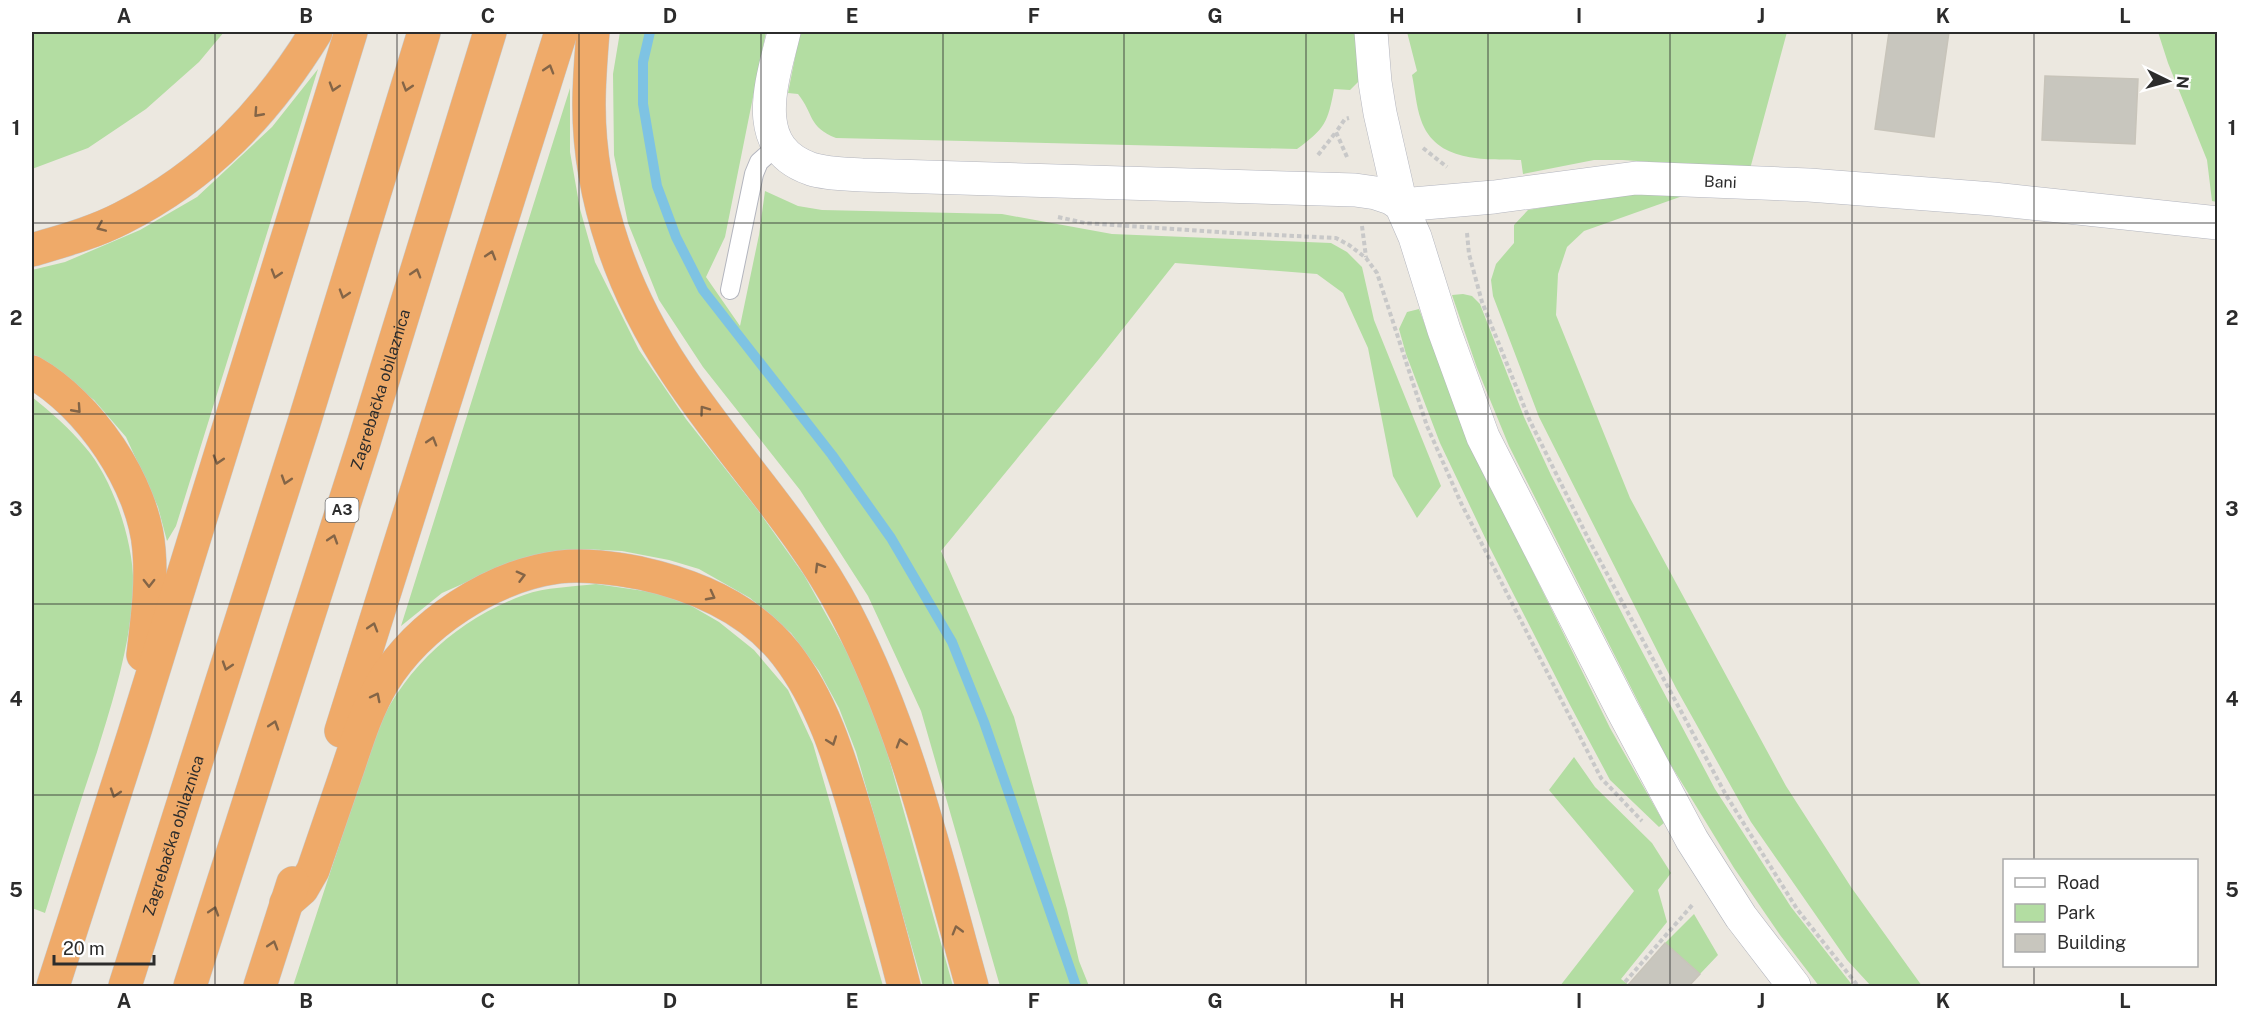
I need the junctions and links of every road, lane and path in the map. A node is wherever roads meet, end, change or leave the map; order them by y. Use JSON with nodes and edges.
{"nodes":[{"id":1,"x":316,"y":32,"type":"edge"},
{"id":2,"x":351,"y":32,"type":"edge"},
{"id":3,"x":424,"y":32,"type":"edge"},
{"id":4,"x":490,"y":32,"type":"edge"},
{"id":5,"x":561,"y":32,"type":"edge"},
{"id":6,"x":593,"y":32,"type":"edge"},
{"id":7,"x":784,"y":32,"type":"edge"},
{"id":8,"x":1371,"y":32,"type":"edge"},
{"id":9,"x":1357,"y":116,"type":"dead end"},
{"id":10,"x":1420,"y":144,"type":"dead end"},
{"id":11,"x":777,"y":146,"type":"junction"},
{"id":12,"x":1345,"y":149,"type":"dead end"},
{"id":13,"x":1455,"y":174,"type":"dead end"},
{"id":14,"x":1401,"y":205,"type":"junction"},
{"id":15,"x":2217,"y":223,"type":"edge"},
{"id":16,"x":1363,"y":231,"type":"dead end"},
{"id":17,"x":1234,"y":233,"type":"dead end"},
{"id":18,"x":32,"y":250,"type":"edge"},
{"id":19,"x":1469,"y":254,"type":"dead end"},
{"id":20,"x":1366,"y":258,"type":"junction"},
{"id":21,"x":730,"y":290,"type":"dead end"},
{"id":22,"x":32,"y":372,"type":"edge"},
{"id":23,"x":133,"y":737,"type":"junction"},
{"id":24,"x":1647,"y":827,"type":"dead end"},
{"id":25,"x":1698,"y":898,"type":"dead end"},
{"id":26,"x":286,"y":903,"type":"junction"},
{"id":27,"x":1625,"y":982,"type":"dead end"},
{"id":28,"x":53,"y":987,"type":"edge"},
{"id":29,"x":124,"y":987,"type":"edge"},
{"id":30,"x":190,"y":987,"type":"edge"},
{"id":31,"x":260,"y":987,"type":"edge"},
{"id":32,"x":904,"y":987,"type":"edge"},
{"id":33,"x":972,"y":987,"type":"edge"},
{"id":34,"x":1794,"y":987,"type":"edge"},
{"id":35,"x":1858,"y":987,"type":"edge"}],
"edges":[{"from":1,"to":18,"type":"highway","one_way":true},
{"from":2,"to":23,"type":"highway","one_way":true},
{"from":3,"to":29,"type":"highway","name":"Zagrebačka obilaznica","one_way":true},
{"from":30,"to":4,"type":"highway","name":"Zagrebačka obilaznica","number":"A3","one_way":true},
{"from":26,"to":5,"type":"highway","one_way":true},
{"from":33,"to":6,"type":"highway","one_way":true},
{"from":7,"to":11,"type":"street"},
{"from":8,"to":14,"type":"street"},
{"from":9,"to":12,"type":"path"},
{"from":10,"to":13,"type":"path"},
{"from":11,"to":14,"type":"street"},
{"from":11,"to":21,"type":"lane"},
{"from":14,"to":15,"type":"street","name":"Bani"},
{"from":14,"to":34,"type":"street"},
{"from":16,"to":20,"type":"path"},
{"from":17,"to":20,"type":"path"},
{"from":19,"to":35,"type":"path"},
{"from":20,"to":24,"type":"path"},
{"from":22,"to":23,"type":"highway","one_way":true},
{"from":23,"to":28,"type":"highway","one_way":true},
{"from":25,"to":27,"type":"path"},
{"from":31,"to":26,"type":"highway","one_way":true},
{"from":26,"to":32,"type":"highway","one_way":true}]}
